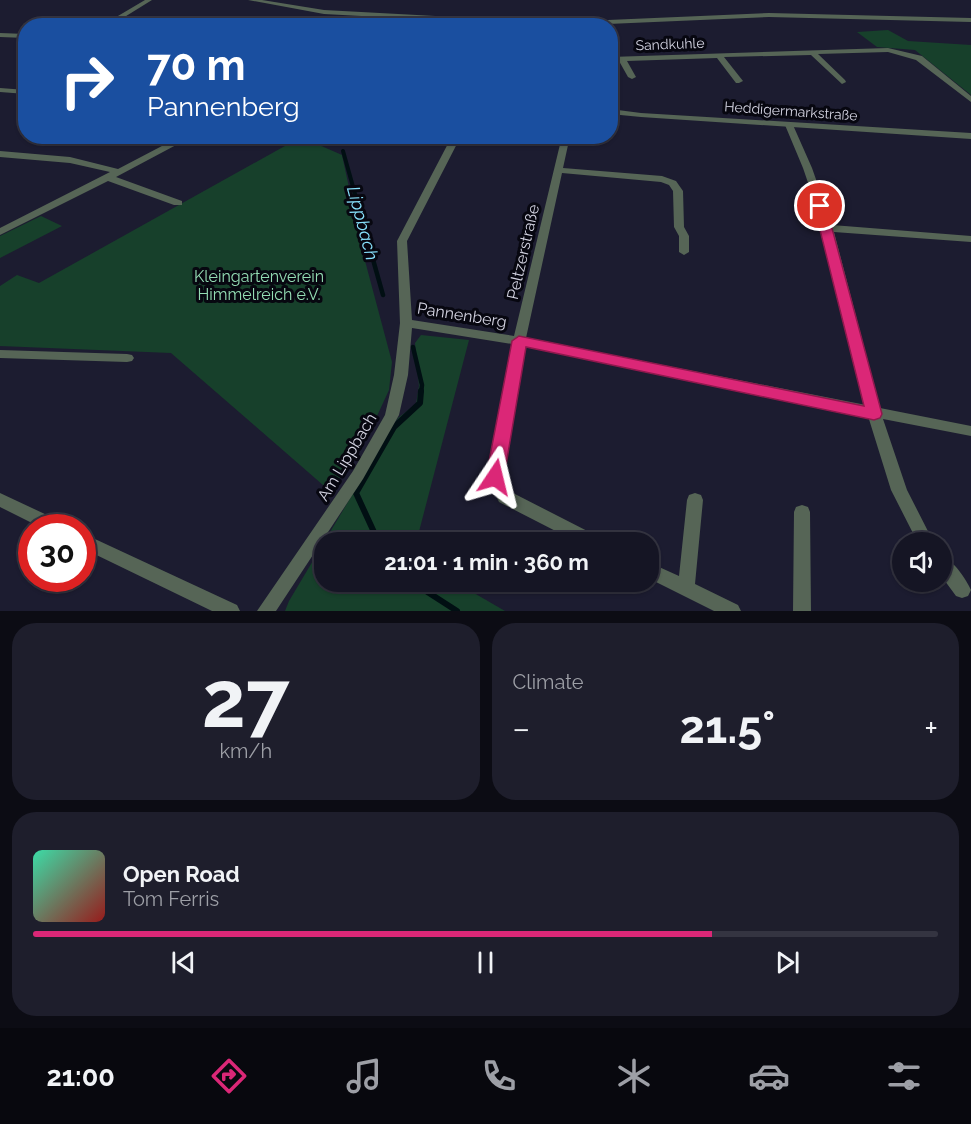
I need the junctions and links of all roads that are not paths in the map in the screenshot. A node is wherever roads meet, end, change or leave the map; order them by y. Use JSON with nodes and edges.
{"nodes":[{"id":1,"x":149,"y":0,"type":"edge"},
{"id":2,"x":251,"y":0,"type":"edge"},
{"id":3,"x":383,"y":16,"type":"joint"},
{"id":4,"x":118,"y":18,"type":"edge"},
{"id":5,"x":438,"y":18,"type":"edge"},
{"id":6,"x":618,"y":20,"type":"edge"},
{"id":7,"x":971,"y":20,"type":"edge"},
{"id":8,"x":0,"y":35,"type":"edge"},
{"id":9,"x":9,"y":35,"type":"junction"},
{"id":10,"x":18,"y":36,"type":"edge"},
{"id":11,"x":0,"y":40,"type":"edge"},
{"id":12,"x":812,"y":52,"type":"junction"},
{"id":13,"x":719,"y":56,"type":"junction"},
{"id":14,"x":618,"y":59,"type":"edge"},
{"id":15,"x":622,"y":59,"type":"junction"},
{"id":16,"x":632,"y":77,"type":"dead end"},
{"id":17,"x":739,"y":81,"type":"dead end"},
{"id":18,"x":843,"y":82,"type":"dead end"},
{"id":19,"x":0,"y":90,"type":"edge"},
{"id":20,"x":18,"y":91,"type":"edge"},
{"id":21,"x":971,"y":100,"type":"edge"},
{"id":22,"x":618,"y":112,"type":"edge"},
{"id":23,"x":789,"y":125,"type":"junction"},
{"id":24,"x":971,"y":136,"type":"edge"},
{"id":25,"x":174,"y":144,"type":"edge"},
{"id":26,"x":453,"y":144,"type":"edge"},
{"id":27,"x":564,"y":144,"type":"edge"},
{"id":28,"x":0,"y":154,"type":"edge"},
{"id":29,"x":558,"y":170,"type":"junction"},
{"id":30,"x":120,"y":172,"type":"junction"},
{"id":31,"x":110,"y":178,"type":"junction"},
{"id":32,"x":178,"y":203,"type":"dead end"},
{"id":33,"x":827,"y":228,"type":"junction"},
{"id":34,"x":0,"y":232,"type":"edge"},
{"id":35,"x":971,"y":239,"type":"edge"},
{"id":36,"x":684,"y":252,"type":"dead end"},
{"id":37,"x":406,"y":323,"type":"junction"},
{"id":38,"x":519,"y":341,"type":"junction"},
{"id":39,"x":0,"y":354,"type":"edge"},
{"id":40,"x":127,"y":358,"type":"dead end"},
{"id":41,"x":874,"y":414,"type":"junction"},
{"id":42,"x":971,"y":431,"type":"edge"},
{"id":43,"x":0,"y":500,"type":"edge"},
{"id":44,"x":695,"y":500,"type":"dead end"},
{"id":45,"x":802,"y":512,"type":"dead end"},
{"id":46,"x":29,"y":514,"type":"edge"},
{"id":47,"x":574,"y":532,"type":"edge"},
{"id":48,"x":921,"y":532,"type":"edge"},
{"id":49,"x":96,"y":547,"type":"edge"},
{"id":50,"x":659,"y":576,"type":"edge"},
{"id":51,"x":952,"y":577,"type":"edge"},
{"id":52,"x":686,"y":590,"type":"junction"},
{"id":53,"x":962,"y":590,"type":"dead end"},
{"id":54,"x":224,"y":608,"type":"edge"},
{"id":55,"x":266,"y":611,"type":"edge"},
{"id":56,"x":732,"y":611,"type":"edge"},
{"id":57,"x":802,"y":611,"type":"edge"}],
"edges":[{"from":1,"to":4,"type":"street"},
{"from":2,"to":3,"type":"street"},
{"from":3,"to":5,"type":"street"},
{"from":6,"to":7,"type":"street"},
{"from":8,"to":9,"type":"street"},
{"from":9,"to":10,"type":"street"},
{"from":9,"to":11,"type":"street"},
{"from":12,"to":13,"type":"street","name":"Sandkuhle"},
{"from":12,"to":18,"type":"street"},
{"from":12,"to":21,"type":"street","name":"Sandkuhle"},
{"from":13,"to":15,"type":"street","name":"Sandkuhle"},
{"from":13,"to":17,"type":"street","name":"Sandkuhle"},
{"from":14,"to":15,"type":"street","name":"Sandkuhle"},
{"from":15,"to":16,"type":"street","name":"Sandkuhle"},
{"from":19,"to":20,"type":"street"},
{"from":22,"to":23,"type":"street","name":"Heddigermarkstraße"},
{"from":23,"to":24,"type":"street","name":"Heddigermarkstraße"},
{"from":23,"to":33,"type":"street"},
{"from":25,"to":30,"type":"street"},
{"from":26,"to":37,"type":"street","name":"Am Lippbach"},
{"from":27,"to":29,"type":"street","name":"Peltzerstraße"},
{"from":28,"to":30,"type":"street"},
{"from":29,"to":36,"type":"street"},
{"from":29,"to":38,"type":"street","name":"Peltzerstraße"},
{"from":30,"to":31,"type":"street"},
{"from":31,"to":32,"type":"street"},
{"from":31,"to":34,"type":"street"},
{"from":33,"to":35,"type":"street"},
{"from":33,"to":41,"type":"street"},
{"from":37,"to":38,"type":"street","name":"Pannenberg"},
{"from":37,"to":55,"type":"street","name":"Am Lippbach"},
{"from":38,"to":41,"type":"street","name":"Pannenberg"},
{"from":38,"to":47,"type":"street","name":"Peltzerstraße"},
{"from":39,"to":40,"type":"street"},
{"from":41,"to":42,"type":"street","name":"Pannenberg"},
{"from":41,"to":48,"type":"street"},
{"from":43,"to":46,"type":"street"},
{"from":44,"to":52,"type":"street"},
{"from":45,"to":57,"type":"street"},
{"from":49,"to":54,"type":"street"},
{"from":50,"to":52,"type":"street"},
{"from":51,"to":53,"type":"street"},
{"from":52,"to":56,"type":"street"}]}
